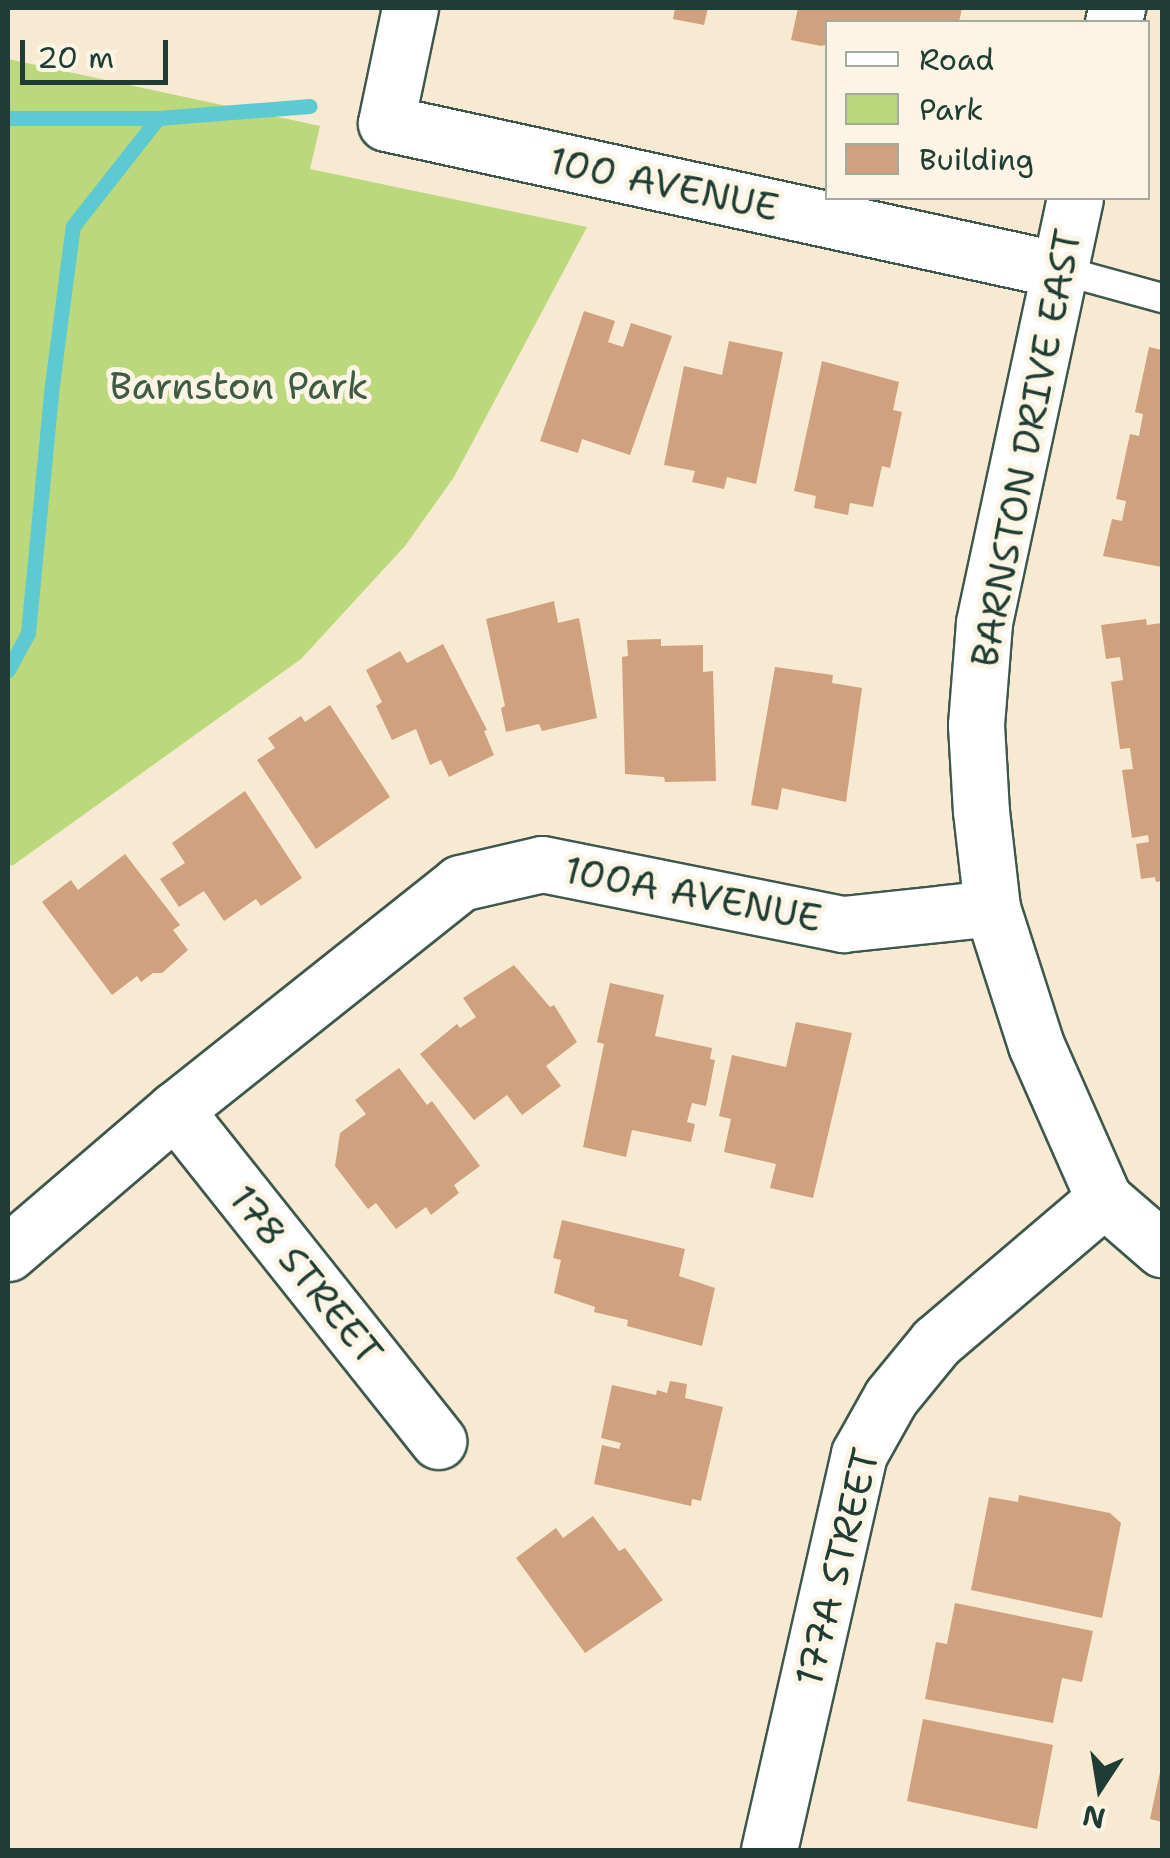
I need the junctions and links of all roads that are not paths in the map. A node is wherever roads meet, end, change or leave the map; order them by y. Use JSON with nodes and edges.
{"nodes":[{"id":1,"x":410,"y":8,"type":"edge"},
{"id":2,"x":1075,"y":200,"type":"edge"},
{"id":3,"x":1060,"y":270,"type":"junction"},
{"id":4,"x":1162,"y":298,"type":"edge"},
{"id":5,"x":992,"y":908,"type":"junction"},
{"id":6,"x":174,"y":1110,"type":"junction"},
{"id":7,"x":1104,"y":1199,"type":"junction"},
{"id":8,"x":1162,"y":1250,"type":"edge"},
{"id":9,"x":8,"y":1253,"type":"edge"},
{"id":10,"x":438,"y":1440,"type":"dead end"},
{"id":11,"x":770,"y":1850,"type":"edge"}],
"edges":[{"from":1,"to":3,"type":"street","name":"100 AVENUE"},
{"from":2,"to":3,"type":"street","name":"BARNSTON DRIVE EAST"},
{"from":3,"to":4,"type":"lane"},
{"from":3,"to":5,"type":"street","name":"BARNSTON DRIVE EAST"},
{"from":5,"to":6,"type":"street","name":"100A AVENUE"},
{"from":5,"to":7,"type":"street","name":"BARNSTON DRIVE EAST"},
{"from":6,"to":9,"type":"street","name":"100A AVENUE"},
{"from":6,"to":10,"type":"street","name":"178 STREET"},
{"from":7,"to":8,"type":"street","name":"BARNSTON DRIVE EAST"},
{"from":7,"to":11,"type":"street","name":"177A STREET"}]}
